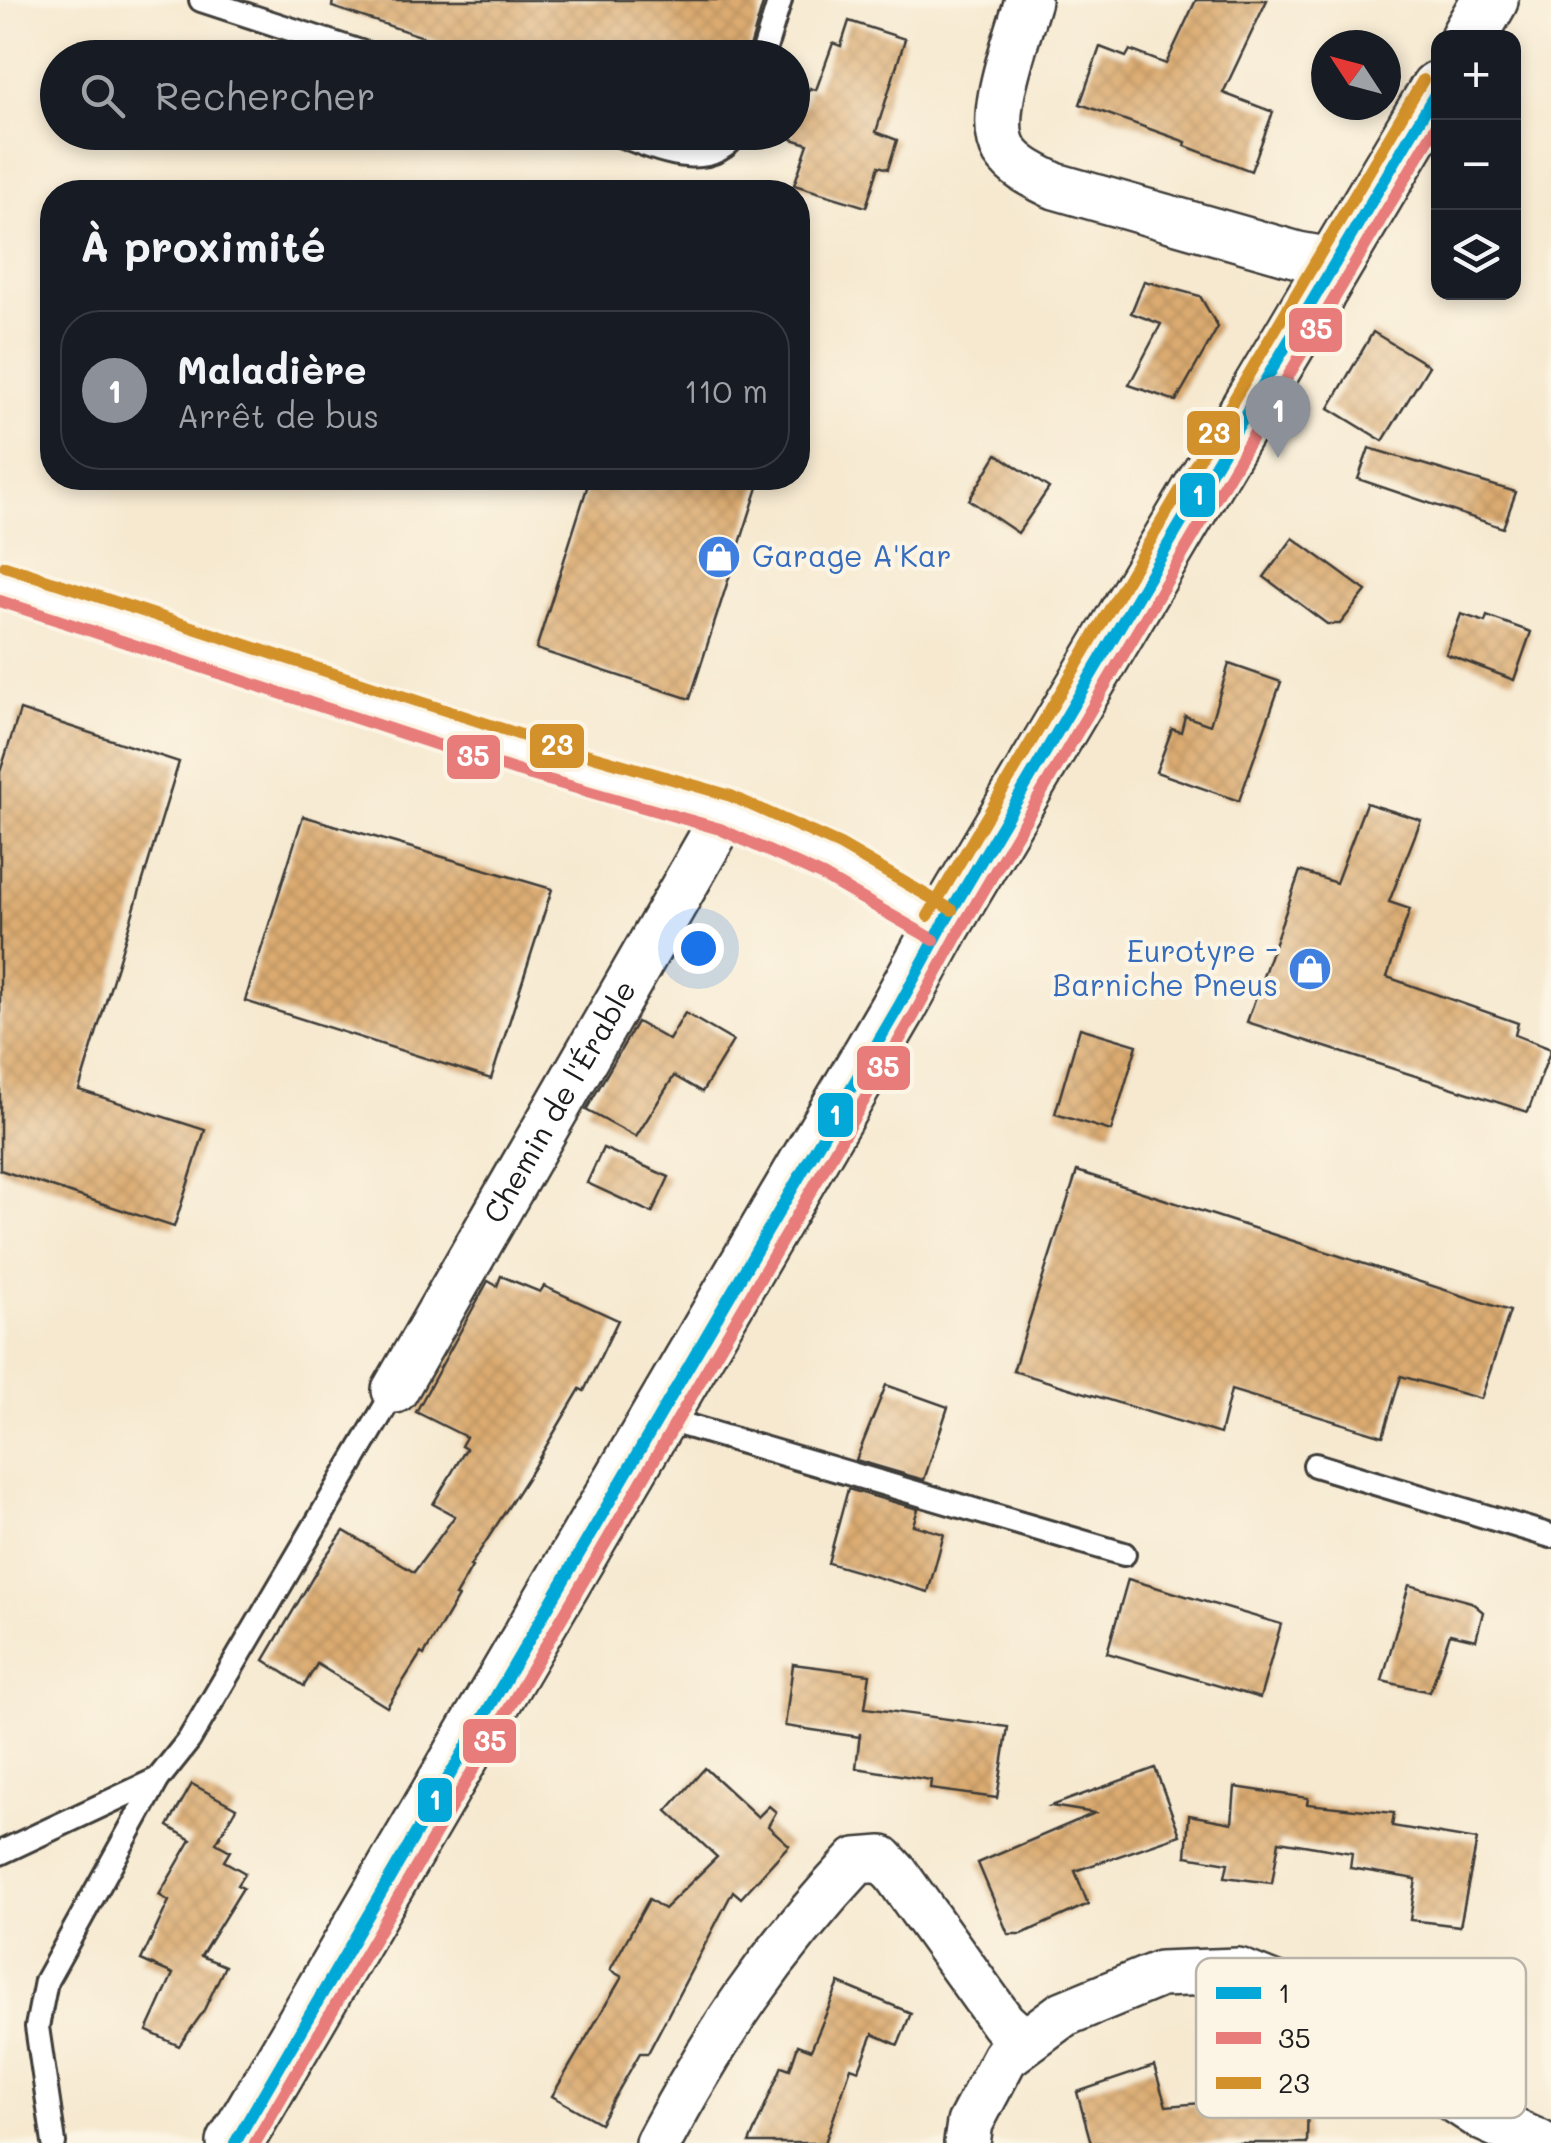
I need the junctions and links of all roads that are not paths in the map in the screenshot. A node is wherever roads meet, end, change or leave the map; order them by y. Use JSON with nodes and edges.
{"nodes":[{"id":1,"x":201,"y":0,"type":"edge"},
{"id":2,"x":780,"y":0,"type":"edge"},
{"id":3,"x":1028,"y":0,"type":"edge"},
{"id":4,"x":1490,"y":0,"type":"edge"},
{"id":5,"x":1473,"y":30,"type":"edge"},
{"id":6,"x":324,"y":40,"type":"edge"},
{"id":7,"x":768,"y":40,"type":"edge"},
{"id":8,"x":1431,"y":101,"type":"edge"},
{"id":9,"x":665,"y":150,"type":"edge"},
{"id":10,"x":720,"y":150,"type":"edge"},
{"id":11,"x":1337,"y":262,"type":"junction"},
{"id":12,"x":0,"y":583,"type":"edge"},
{"id":13,"x":726,"y":813,"type":"junction"},
{"id":14,"x":943,"y":925,"type":"junction"},
{"id":15,"x":395,"y":1390,"type":"joint"},
{"id":16,"x":658,"y":1417,"type":"junction"},
{"id":17,"x":1315,"y":1465,"type":"dead end"},
{"id":18,"x":1551,"y":1536,"type":"edge"},
{"id":19,"x":1124,"y":1554,"type":"dead end"},
{"id":20,"x":158,"y":1779,"type":"junction"},
{"id":21,"x":0,"y":1853,"type":"edge"},
{"id":22,"x":1196,"y":1973,"type":"edge"},
{"id":23,"x":1024,"y":2042,"type":"junction"},
{"id":24,"x":1483,"y":2118,"type":"edge"},
{"id":25,"x":54,"y":2143,"type":"edge"},
{"id":26,"x":235,"y":2143,"type":"edge"},
{"id":27,"x":658,"y":2143,"type":"edge"},
{"id":28,"x":967,"y":2143,"type":"edge"},
{"id":29,"x":1540,"y":2143,"type":"edge"}],
"edges":[{"from":1,"to":6,"type":"lane"},
{"from":2,"to":7,"type":"lane"},
{"from":3,"to":11,"type":"street"},
{"from":4,"to":5,"type":"main road"},
{"from":8,"to":11,"type":"main road"},
{"from":9,"to":10,"type":"lane"},
{"from":11,"to":14,"type":"main road"},
{"from":12,"to":13,"type":"street"},
{"from":13,"to":14,"type":"street"},
{"from":13,"to":15,"type":"street","name":"Chemin de l'Érable"},
{"from":14,"to":16,"type":"main road"},
{"from":15,"to":20,"type":"lane"},
{"from":16,"to":19,"type":"lane"},
{"from":16,"to":26,"type":"main road"},
{"from":17,"to":18,"type":"lane"},
{"from":20,"to":21,"type":"lane"},
{"from":20,"to":25,"type":"lane"},
{"from":22,"to":23,"type":"street"},
{"from":23,"to":27,"type":"street"},
{"from":23,"to":28,"type":"street"},
{"from":24,"to":29,"type":"street"}]}
